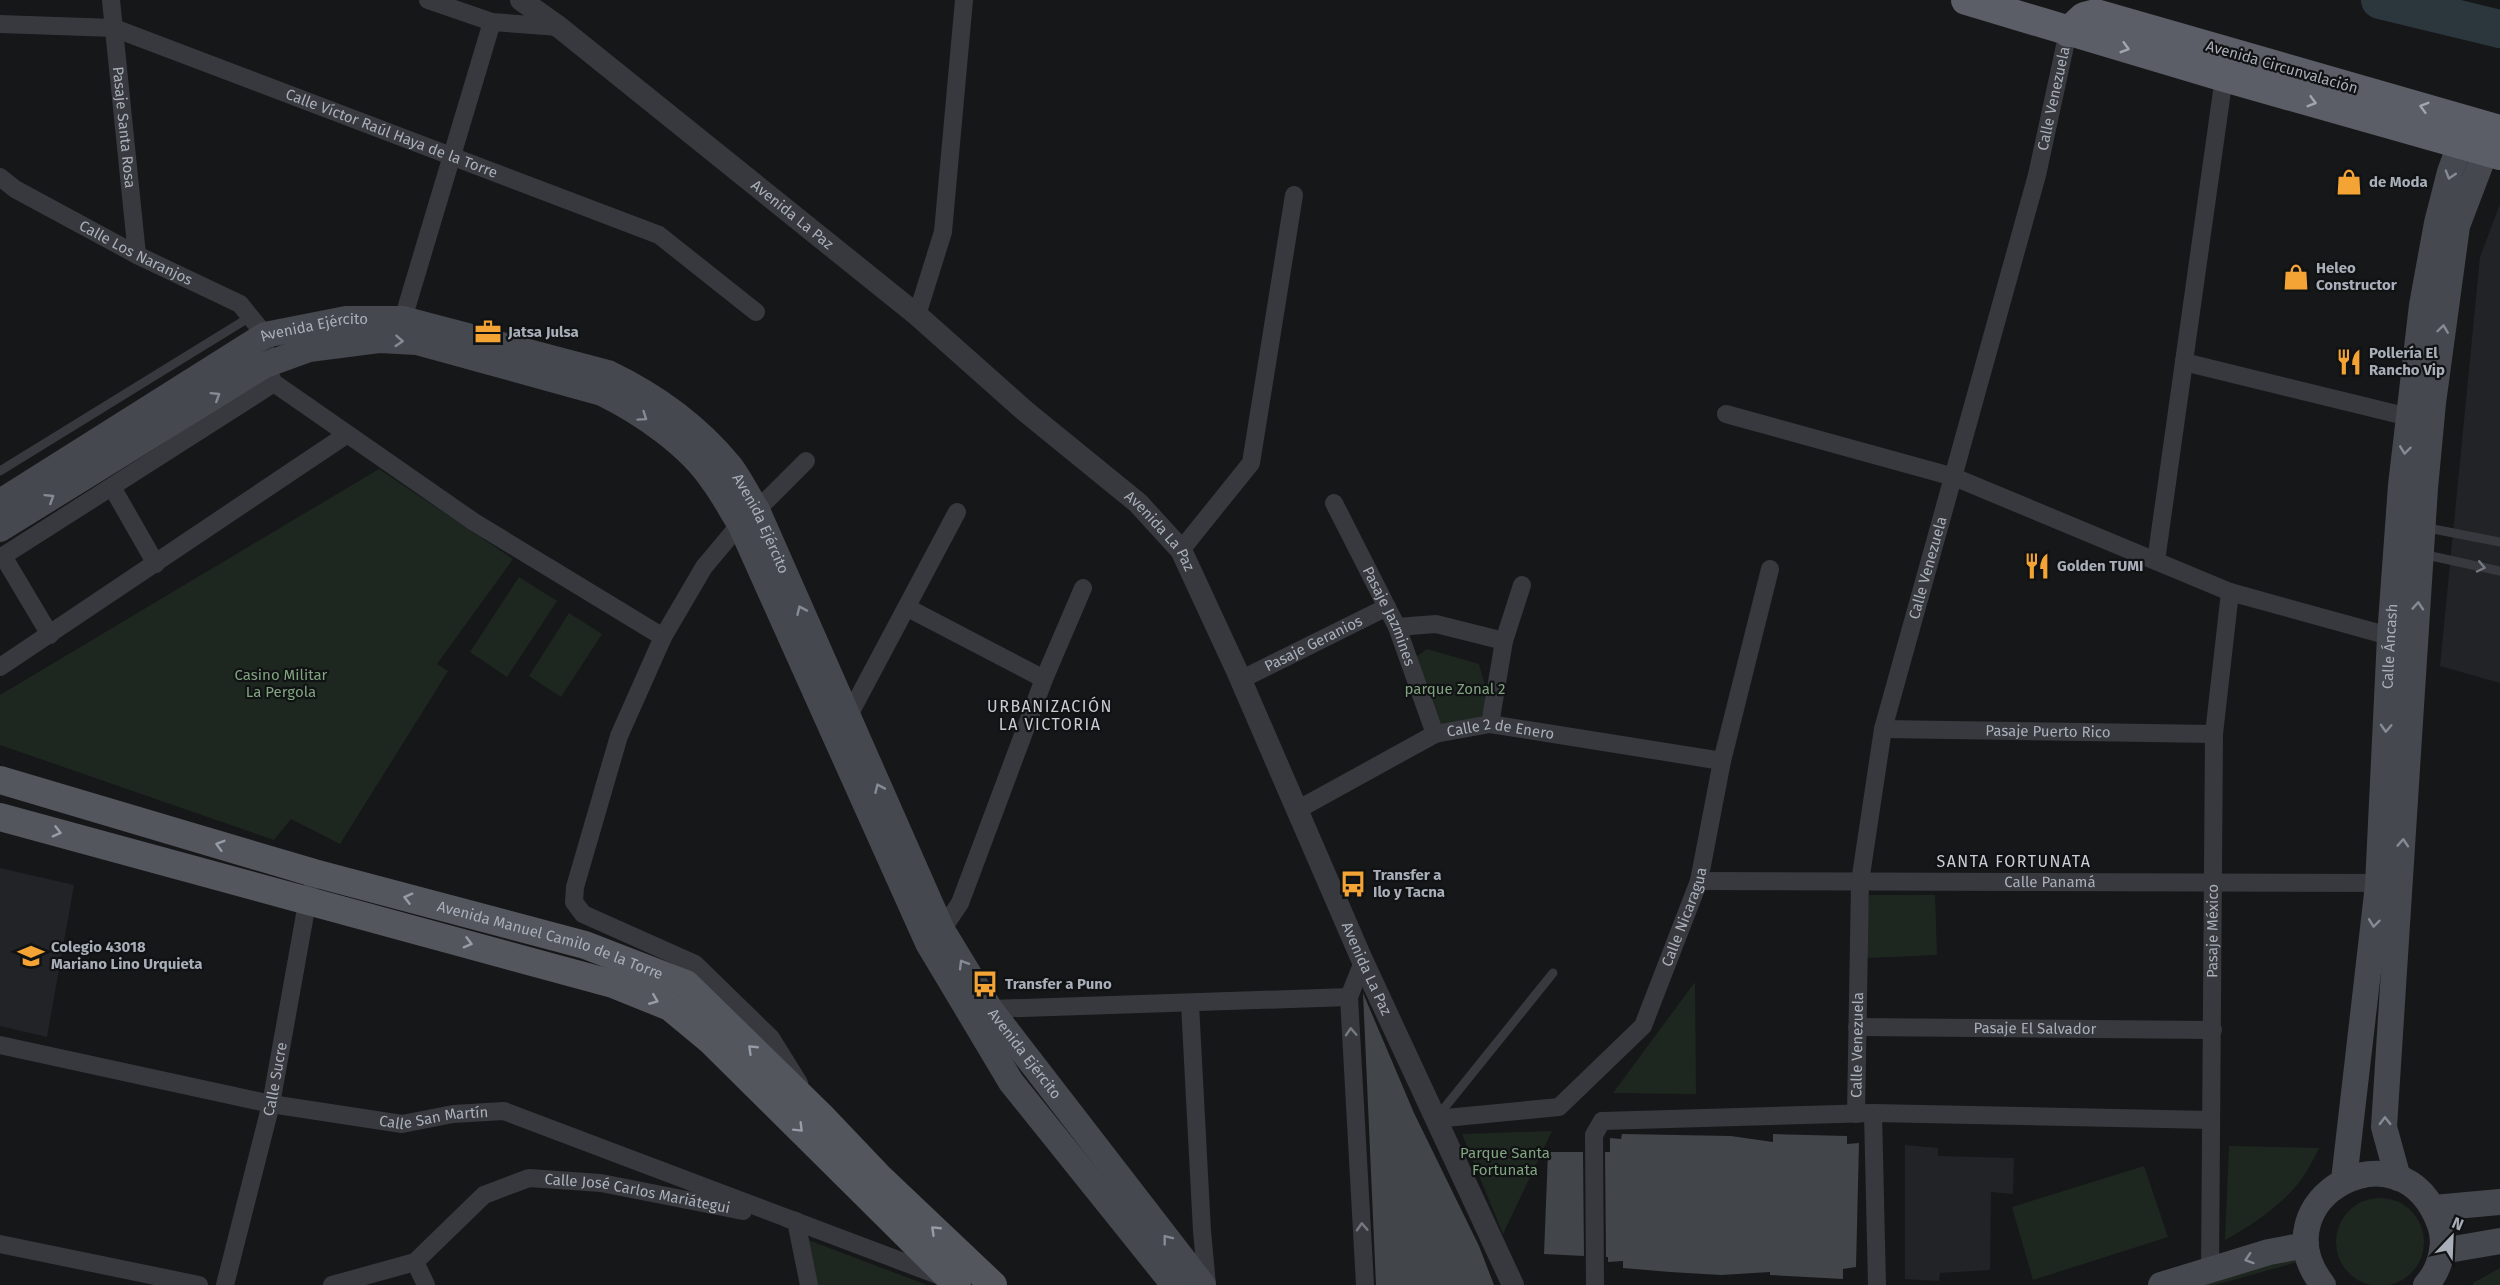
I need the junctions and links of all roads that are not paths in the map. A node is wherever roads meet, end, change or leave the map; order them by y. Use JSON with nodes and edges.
{"nodes":[{"id":1,"x":111,"y":0,"type":"edge"},
{"id":2,"x":429,"y":0,"type":"edge"},
{"id":3,"x":520,"y":0,"type":"edge"},
{"id":4,"x":964,"y":0,"type":"edge"},
{"id":5,"x":1966,"y":0,"type":"edge"},
{"id":6,"x":492,"y":22,"type":"junction"},
{"id":7,"x":0,"y":24,"type":"edge"},
{"id":8,"x":559,"y":27,"type":"junction"},
{"id":9,"x":114,"y":28,"type":"junction"},
{"id":10,"x":2068,"y":32,"type":"junction"},
{"id":11,"x":2224,"y":77,"type":"junction"},
{"id":12,"x":2485,"y":138,"type":"edge"},
{"id":13,"x":453,"y":159,"type":"junction"},
{"id":14,"x":0,"y":177,"type":"edge"},
{"id":15,"x":1294,"y":195,"type":"dead end"},
{"id":16,"x":137,"y":255,"type":"junction"},
{"id":17,"x":756,"y":312,"type":"dead end"},
{"id":18,"x":917,"y":315,"type":"junction"},
{"id":19,"x":403,"y":319,"type":"junction"},
{"id":20,"x":258,"y":326,"type":"junction"},
{"id":21,"x":2184,"y":362,"type":"junction"},
{"id":22,"x":270,"y":374,"type":"junction"},
{"id":23,"x":605,"y":383,"type":"junction"},
{"id":24,"x":1726,"y":414,"type":"dead end"},
{"id":25,"x":2409,"y":417,"type":"junction"},
{"id":26,"x":346,"y":435,"type":"junction"},
{"id":27,"x":806,"y":461,"type":"dead end"},
{"id":28,"x":0,"y":471,"type":"edge"},
{"id":29,"x":1954,"y":477,"type":"junction"},
{"id":30,"x":112,"y":487,"type":"junction"},
{"id":31,"x":0,"y":502,"type":"edge"},
{"id":32,"x":1334,"y":503,"type":"dead end"},
{"id":33,"x":957,"y":512,"type":"dead end"},
{"id":34,"x":748,"y":517,"type":"junction"},
{"id":35,"x":2423,"y":526,"type":"junction"},
{"id":36,"x":0,"y":529,"type":"edge"},
{"id":37,"x":2500,"y":542,"type":"edge"},
{"id":38,"x":1181,"y":550,"type":"junction"},
{"id":39,"x":2422,"y":554,"type":"junction"},
{"id":40,"x":1,"y":557,"type":"edge"},
{"id":41,"x":2156,"y":561,"type":"junction"},
{"id":42,"x":156,"y":564,"type":"junction"},
{"id":43,"x":1770,"y":569,"type":"dead end"},
{"id":44,"x":2500,"y":571,"type":"edge"},
{"id":45,"x":1522,"y":585,"type":"dead end"},
{"id":46,"x":1083,"y":588,"type":"dead end"},
{"id":47,"x":2230,"y":592,"type":"junction"},
{"id":48,"x":1387,"y":607,"type":"junction"},
{"id":49,"x":908,"y":608,"type":"junction"},
{"id":50,"x":1396,"y":627,"type":"junction"},
{"id":51,"x":50,"y":635,"type":"junction"},
{"id":52,"x":663,"y":637,"type":"junction"},
{"id":53,"x":2390,"y":637,"type":"junction"},
{"id":54,"x":1504,"y":641,"type":"junction"},
{"id":55,"x":2416,"y":643,"type":"junction"},
{"id":56,"x":0,"y":667,"type":"edge"},
{"id":57,"x":1044,"y":680,"type":"junction"},
{"id":58,"x":1240,"y":680,"type":"junction"},
{"id":59,"x":840,"y":723,"type":"junction"},
{"id":60,"x":1490,"y":724,"type":"junction"},
{"id":61,"x":1882,"y":729,"type":"junction"},
{"id":62,"x":1435,"y":734,"type":"junction"},
{"id":63,"x":2214,"y":734,"type":"junction"},
{"id":64,"x":1722,"y":762,"type":"junction"},
{"id":65,"x":0,"y":780,"type":"edge"},
{"id":66,"x":1297,"y":810,"type":"junction"},
{"id":67,"x":0,"y":817,"type":"edge"},
{"id":68,"x":1699,"y":881,"type":"junction"},
{"id":69,"x":1860,"y":882,"type":"junction"},
{"id":70,"x":2214,"y":882,"type":"junction"},
{"id":71,"x":2389,"y":883,"type":"junction"},
{"id":72,"x":311,"y":886,"type":"junction"},
{"id":73,"x":935,"y":936,"type":"junction"},
{"id":74,"x":1362,"y":962,"type":"junction"},
{"id":75,"x":1553,"y":973,"type":"dead end"},
{"id":76,"x":1349,"y":998,"type":"junction"},
{"id":77,"x":1190,"y":1004,"type":"junction"},
{"id":78,"x":990,"y":1009,"type":"junction"},
{"id":79,"x":1857,"y":1027,"type":"junction"},
{"id":80,"x":2213,"y":1030,"type":"junction"},
{"id":81,"x":0,"y":1045,"type":"edge"},
{"id":82,"x":271,"y":1104,"type":"junction"},
{"id":83,"x":1864,"y":1114,"type":"junction"},
{"id":84,"x":819,"y":1115,"type":"junction"},
{"id":85,"x":1435,"y":1119,"type":"junction"},
{"id":86,"x":2211,"y":1120,"type":"junction"},
{"id":87,"x":2398,"y":1178,"type":"junction"},
{"id":88,"x":2344,"y":1180,"type":"junction"},
{"id":89,"x":2500,"y":1203,"type":"edge"},
{"id":90,"x":2434,"y":1208,"type":"junction"},
{"id":91,"x":796,"y":1221,"type":"junction"},
{"id":92,"x":2500,"y":1241,"type":"edge"},
{"id":93,"x":0,"y":1244,"type":"edge"},
{"id":94,"x":2306,"y":1245,"type":"junction"},
{"id":95,"x":2442,"y":1251,"type":"junction"},
{"id":96,"x":415,"y":1262,"type":"junction"},
{"id":97,"x":2210,"y":1271,"type":"junction"},
{"id":98,"x":958,"y":1279,"type":"edge"},
{"id":99,"x":200,"y":1285,"type":"edge"},
{"id":100,"x":225,"y":1285,"type":"edge"},
{"id":101,"x":332,"y":1285,"type":"edge"},
{"id":102,"x":426,"y":1285,"type":"edge"},
{"id":103,"x":809,"y":1285,"type":"edge"},
{"id":104,"x":993,"y":1285,"type":"edge"},
{"id":105,"x":1174,"y":1285,"type":"edge"},
{"id":106,"x":1205,"y":1285,"type":"edge"},
{"id":107,"x":1365,"y":1285,"type":"edge"},
{"id":108,"x":1513,"y":1285,"type":"edge"},
{"id":109,"x":1595,"y":1285,"type":"edge"},
{"id":110,"x":1876,"y":1285,"type":"edge"},
{"id":111,"x":2161,"y":1285,"type":"edge"},
{"id":112,"x":2323,"y":1285,"type":"edge"},
{"id":113,"x":2426,"y":1285,"type":"edge"}],
"edges":[{"from":1,"to":9,"type":"street","name":"Pasaje Santa Rosa"},
{"from":2,"to":6,"type":"street"},
{"from":3,"to":8,"type":"street","name":"Avenida La Paz"},
{"from":4,"to":18,"type":"street"},
{"from":5,"to":10,"type":"highway","name":"Avenida Circunvalación"},
{"from":6,"to":8,"type":"street"},
{"from":6,"to":13,"type":"street"},
{"from":7,"to":9,"type":"street","name":"Calle Víctor Raúl Haya de la Torre"},
{"from":8,"to":18,"type":"street","name":"Avenida La Paz"},
{"from":9,"to":13,"type":"street","name":"Calle Víctor Raúl Haya de la Torre"},
{"from":9,"to":16,"type":"street","name":"Pasaje Santa Rosa"},
{"from":10,"to":11,"type":"highway","name":"Avenida Circunvalación","one_way":true},
{"from":12,"to":10,"type":"highway","name":"Avenida Circunvalación","one_way":true},
{"from":10,"to":29,"type":"street","name":"Calle Venezuela"},
{"from":11,"to":12,"type":"highway","name":"Avenida Circunvalación","one_way":true},
{"from":11,"to":21,"type":"street"},
{"from":12,"to":25,"type":"main road","name":"Calle Áncash","one_way":true},
{"from":35,"to":12,"type":"main road","name":"Calle Áncash","one_way":true},
{"from":13,"to":17,"type":"street","name":"Calle Víctor Raúl Haya de la Torre"},
{"from":13,"to":19,"type":"street"},
{"from":14,"to":16,"type":"street","name":"Calle Los Naranjos"},
{"from":15,"to":38,"type":"street"},
{"from":16,"to":20,"type":"street","name":"Calle Los Naranjos"},
{"from":18,"to":38,"type":"street","name":"Avenida La Paz"},
{"from":19,"to":20,"type":"main road","name":"Avenida Ejército"},
{"from":19,"to":23,"type":"main road","name":"Avenida Ejército"},
{"from":20,"to":22,"type":"street"},
{"from":20,"to":28,"type":"lane"},
{"from":20,"to":31,"type":"main road","name":"Avenida Ejército"},
{"from":21,"to":25,"type":"street"},
{"from":21,"to":41,"type":"street"},
{"from":22,"to":23,"type":"main road","name":"Avenida Ejército","one_way":true},
{"from":22,"to":26,"type":"street"},
{"from":22,"to":30,"type":"street"},
{"from":36,"to":22,"type":"main road","name":"Avenida Ejército","one_way":true},
{"from":23,"to":34,"type":"main road","name":"Avenida Ejército"},
{"from":24,"to":29,"type":"street"},
{"from":25,"to":53,"type":"main road","name":"Calle Áncash","one_way":true},
{"from":26,"to":42,"type":"street"},
{"from":26,"to":52,"type":"street"},
{"from":27,"to":34,"type":"street"},
{"from":29,"to":41,"type":"street"},
{"from":29,"to":61,"type":"street","name":"Calle Venezuela"},
{"from":30,"to":40,"type":"street"},
{"from":30,"to":42,"type":"street"},
{"from":32,"to":48,"type":"street","name":"Pasaje Jazmines"},
{"from":33,"to":49,"type":"street"},
{"from":34,"to":52,"type":"street"},
{"from":34,"to":59,"type":"main road","name":"Avenida Ejército"},
{"from":35,"to":37,"type":"lane"},
{"from":35,"to":39,"type":"main road","name":"Calle Áncash"},
{"from":38,"to":58,"type":"street","name":"Avenida La Paz"},
{"from":39,"to":44,"type":"lane","one_way":true},
{"from":55,"to":39,"type":"main road","name":"Calle Áncash","one_way":true},
{"from":40,"to":51,"type":"street"},
{"from":41,"to":47,"type":"street"},
{"from":42,"to":51,"type":"street"},
{"from":43,"to":64,"type":"street","name":"Calle Nicaragua"},
{"from":45,"to":54,"type":"street"},
{"from":46,"to":57,"type":"street"},
{"from":47,"to":53,"type":"street"},
{"from":47,"to":63,"type":"street","name":"Pasaje México"},
{"from":48,"to":50,"type":"street","name":"Pasaje Jazmines"},
{"from":48,"to":58,"type":"street","name":"Pasaje Geranios"},
{"from":49,"to":57,"type":"street"},
{"from":49,"to":59,"type":"street"},
{"from":50,"to":54,"type":"street"},
{"from":50,"to":62,"type":"street","name":"Pasaje Jazmines"},
{"from":51,"to":56,"type":"street"},
{"from":52,"to":84,"type":"street"},
{"from":53,"to":55,"type":"street"},
{"from":53,"to":71,"type":"main road","name":"Calle Áncash","one_way":true},
{"from":54,"to":60,"type":"street"},
{"from":71,"to":55,"type":"main road","name":"Calle Áncash","one_way":true},
{"from":57,"to":73,"type":"street"},
{"from":58,"to":66,"type":"street","name":"Avenida La Paz"},
{"from":59,"to":73,"type":"main road","name":"Avenida Ejército"},
{"from":60,"to":62,"type":"street","name":"Calle 2 de Enero"},
{"from":60,"to":64,"type":"street","name":"Calle 2 de Enero"},
{"from":61,"to":63,"type":"street","name":"Pasaje Puerto Rico"},
{"from":61,"to":69,"type":"street","name":"Calle Venezuela"},
{"from":62,"to":66,"type":"street","name":"Calle 2 de Enero"},
{"from":63,"to":70,"type":"street","name":"Pasaje México"},
{"from":64,"to":68,"type":"street","name":"Calle Nicaragua"},
{"from":72,"to":65,"type":"main road","name":"Avenida Manuel Camilo de la Torre","one_way":true},
{"from":66,"to":74,"type":"street","name":"Avenida La Paz"},
{"from":67,"to":72,"type":"main road","name":"Avenida Manuel Camilo de la Torre","one_way":true},
{"from":68,"to":69,"type":"street","name":"Calle Panamá"},
{"from":68,"to":85,"type":"street","name":"Calle Nicaragua"},
{"from":69,"to":70,"type":"street","name":"Calle Panamá"},
{"from":69,"to":79,"type":"street","name":"Calle Venezuela"},
{"from":70,"to":71,"type":"street","name":"Calle Panamá"},
{"from":70,"to":80,"type":"street","name":"Pasaje México"},
{"from":87,"to":71,"type":"main road","name":"Calle Áncash","one_way":true},
{"from":71,"to":88,"type":"main road","name":"Calle Áncash","one_way":true},
{"from":72,"to":82,"type":"street","name":"Calle Sucre"},
{"from":84,"to":72,"type":"main road","name":"Avenida Manuel Camilo de la Torre","one_way":true},
{"from":72,"to":98,"type":"main road","name":"Avenida Manuel Camilo de la Torre","one_way":true},
{"from":78,"to":73,"type":"main road","name":"Avenida Ejército","one_way":true},
{"from":73,"to":105,"type":"main road","name":"Avenida Ejército"},
{"from":74,"to":76,"type":"street"},
{"from":74,"to":85,"type":"street","name":"Avenida La Paz"},
{"from":75,"to":85,"type":"lane"},
{"from":76,"to":77,"type":"street"},
{"from":107,"to":76,"type":"street","one_way":true},
{"from":77,"to":78,"type":"street"},
{"from":77,"to":106,"type":"street"},
{"from":106,"to":78,"type":"main road","name":"Avenida Ejército","one_way":true},
{"from":79,"to":80,"type":"street","name":"Pasaje El Salvador"},
{"from":79,"to":83,"type":"street","name":"Calle Venezuela"},
{"from":80,"to":86,"type":"street","name":"Pasaje México"},
{"from":81,"to":82,"type":"street","name":"Calle San Martín"},
{"from":82,"to":91,"type":"street","name":"Calle San Martín"},
{"from":82,"to":100,"type":"street","name":"Calle Sucre"},
{"from":83,"to":86,"type":"street"},
{"from":83,"to":109,"type":"street"},
{"from":83,"to":110,"type":"street","name":"Calle Venezuela"},
{"from":98,"to":84,"type":"main road","name":"Avenida Manuel Camilo de la Torre","one_way":true},
{"from":85,"to":108,"type":"street","name":"Avenida La Paz"},
{"from":86,"to":97,"type":"street","name":"Pasaje México"},
{"from":87,"to":88,"type":"main road"},
{"from":87,"to":90,"type":"main road"},
{"from":88,"to":94,"type":"main road"},
{"from":89,"to":90,"type":"main road"},
{"from":90,"to":95,"type":"main road"},
{"from":91,"to":96,"type":"street","name":"Calle José Carlos Mariátegui"},
{"from":91,"to":98,"type":"street","name":"Calle San Martín"},
{"from":91,"to":103,"type":"street"},
{"from":92,"to":95,"type":"main road"},
{"from":93,"to":99,"type":"street"},
{"from":94,"to":97,"type":"main road","one_way":true},
{"from":94,"to":112,"type":"main road"},
{"from":95,"to":113,"type":"main road"},
{"from":96,"to":101,"type":"street","name":"Calle José Carlos Mariátegui"},
{"from":96,"to":102,"type":"street"},
{"from":97,"to":111,"type":"main road"},
{"from":98,"to":104,"type":"main road","name":"Avenida Manuel Camilo de la Torre"}]}
